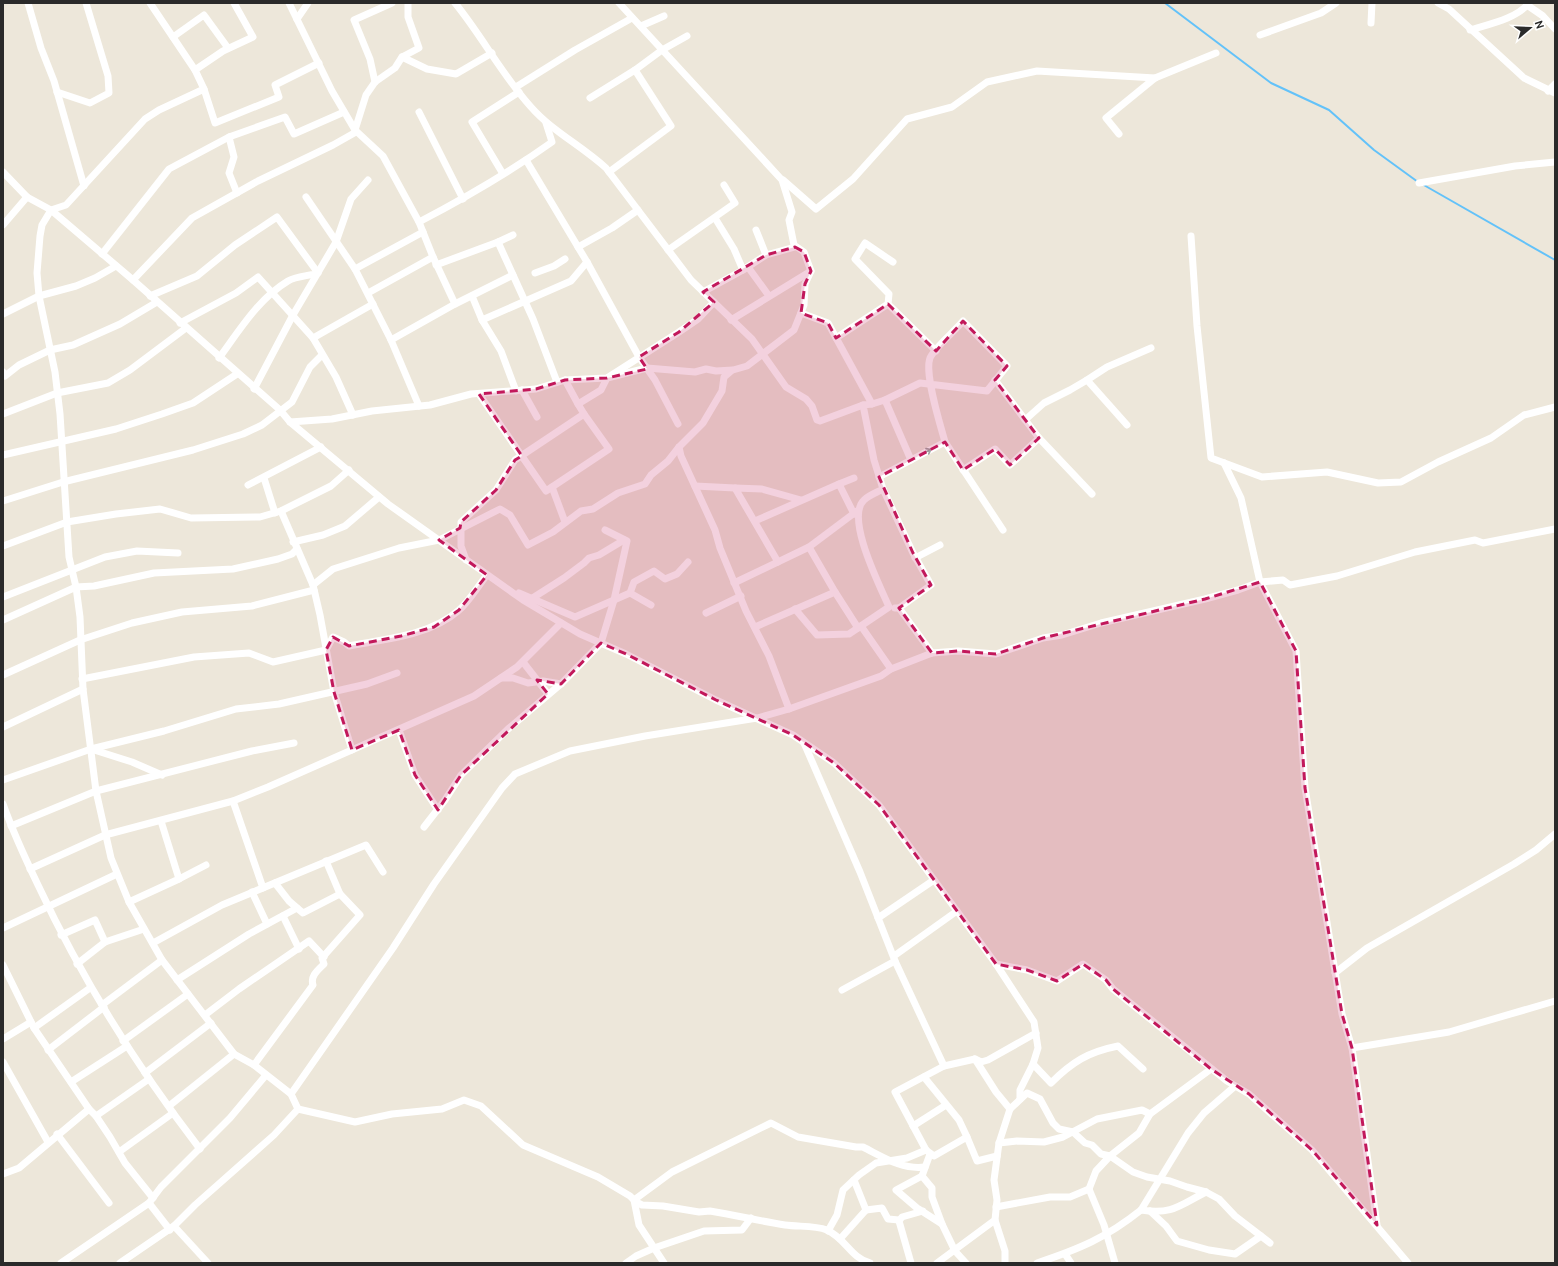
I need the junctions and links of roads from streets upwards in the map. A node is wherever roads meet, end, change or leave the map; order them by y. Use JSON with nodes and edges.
{"nodes":[{"id":1,"x":28,"y":3,"type":"edge"},
{"id":2,"x":86,"y":3,"type":"edge"},
{"id":3,"x":150,"y":3,"type":"edge"},
{"id":4,"x":234,"y":3,"type":"edge"},
{"id":5,"x":289,"y":3,"type":"edge"},
{"id":6,"x":308,"y":3,"type":"edge"},
{"id":7,"x":392,"y":3,"type":"edge"},
{"id":8,"x":408,"y":3,"type":"edge"},
{"id":9,"x":455,"y":3,"type":"edge"},
{"id":10,"x":619,"y":3,"type":"edge"},
{"id":11,"x":1336,"y":3,"type":"edge"},
{"id":12,"x":1372,"y":3,"type":"edge"},
{"id":13,"x":1438,"y":3,"type":"edge"},
{"id":14,"x":1528,"y":4,"type":"edge"},
{"id":15,"x":664,"y":16,"type":"dead end"},
{"id":16,"x":632,"y":18,"type":"junction"},
{"id":17,"x":297,"y":19,"type":"junction"},
{"id":18,"x":1372,"y":23,"type":"dead end"},
{"id":19,"x":641,"y":26,"type":"junction"},
{"id":20,"x":1555,"y":29,"type":"edge"},
{"id":21,"x":1470,"y":30,"type":"junction"},
{"id":22,"x":1260,"y":35,"type":"dead end"},
{"id":23,"x":687,"y":36,"type":"dead end"},
{"id":24,"x":173,"y":37,"type":"junction"},
{"id":25,"x":228,"y":48,"type":"junction"},
{"id":26,"x":662,"y":50,"type":"junction"},
{"id":27,"x":492,"y":53,"type":"junction"},
{"id":28,"x":1216,"y":53,"type":"dead end"},
{"id":29,"x":402,"y":57,"type":"junction"},
{"id":30,"x":319,"y":63,"type":"junction"},
{"id":31,"x":195,"y":70,"type":"junction"},
{"id":32,"x":635,"y":70,"type":"junction"},
{"id":33,"x":1155,"y":78,"type":"junction"},
{"id":34,"x":375,"y":82,"type":"junction"},
{"id":35,"x":1555,"y":84,"type":"edge"},
{"id":36,"x":204,"y":89,"type":"junction"},
{"id":37,"x":517,"y":90,"type":"junction"},
{"id":38,"x":57,"y":92,"type":"junction"},
{"id":39,"x":1551,"y":92,"type":"edge"},
{"id":40,"x":590,"y":98,"type":"dead end"},
{"id":41,"x":344,"y":112,"type":"junction"},
{"id":42,"x":419,"y":112,"type":"dead end"},
{"id":43,"x":546,"y":123,"type":"junction"},
{"id":44,"x":355,"y":131,"type":"junction"},
{"id":45,"x":1119,"y":134,"type":"dead end"},
{"id":46,"x":229,"y":137,"type":"junction"},
{"id":47,"x":526,"y":160,"type":"junction"},
{"id":48,"x":1555,"y":162,"type":"edge"},
{"id":49,"x":609,"y":172,"type":"junction"},
{"id":50,"x":503,"y":174,"type":"junction"},
{"id":51,"x":4,"y":175,"type":"edge"},
{"id":52,"x":368,"y":180,"type":"dead end"},
{"id":53,"x":782,"y":180,"type":"junction"},
{"id":54,"x":1419,"y":183,"type":"dead end"},
{"id":55,"x":724,"y":185,"type":"dead end"},
{"id":56,"x":84,"y":186,"type":"junction"},
{"id":57,"x":237,"y":193,"type":"junction"},
{"id":58,"x":27,"y":197,"type":"junction"},
{"id":59,"x":306,"y":197,"type":"dead end"},
{"id":60,"x":463,"y":199,"type":"junction"},
{"id":61,"x":51,"y":210,"type":"junction"},
{"id":62,"x":638,"y":210,"type":"junction"},
{"id":63,"x":715,"y":218,"type":"junction"},
{"id":64,"x":419,"y":222,"type":"junction"},
{"id":65,"x":3,"y":225,"type":"edge"},
{"id":66,"x":756,"y":230,"type":"dead end"},
{"id":67,"x":423,"y":232,"type":"junction"},
{"id":68,"x":513,"y":235,"type":"dead end"},
{"id":69,"x":1191,"y":236,"type":"dead end"},
{"id":70,"x":336,"y":242,"type":"junction"},
{"id":71,"x":498,"y":242,"type":"junction"},
{"id":72,"x":578,"y":247,"type":"junction"},
{"id":73,"x":796,"y":247,"type":"junction"},
{"id":74,"x":668,"y":250,"type":"junction"},
{"id":75,"x":102,"y":254,"type":"junction"},
{"id":76,"x":766,"y":255,"type":"junction"},
{"id":77,"x":433,"y":257,"type":"junction"},
{"id":78,"x":564,"y":260,"type":"dead end"},
{"id":79,"x":587,"y":262,"type":"junction"},
{"id":80,"x":893,"y":262,"type":"dead end"},
{"id":81,"x":436,"y":264,"type":"junction"},
{"id":82,"x":116,"y":266,"type":"junction"},
{"id":83,"x":745,"y":268,"type":"junction"},
{"id":84,"x":355,"y":269,"type":"junction"},
{"id":85,"x":811,"y":271,"type":"junction"},
{"id":86,"x":318,"y":273,"type":"junction"},
{"id":87,"x":535,"y":273,"type":"dead end"},
{"id":88,"x":513,"y":275,"type":"junction"},
{"id":89,"x":133,"y":280,"type":"junction"},
{"id":90,"x":703,"y":292,"type":"junction"},
{"id":91,"x":273,"y":293,"type":"junction"},
{"id":92,"x":368,"y":293,"type":"junction"},
{"id":93,"x":39,"y":296,"type":"junction"},
{"id":94,"x":150,"y":296,"type":"junction"},
{"id":95,"x":472,"y":296,"type":"junction"},
{"id":96,"x":768,"y":296,"type":"junction"},
{"id":97,"x":157,"y":302,"type":"junction"},
{"id":98,"x":525,"y":302,"type":"junction"},
{"id":99,"x":714,"y":302,"type":"junction"},
{"id":100,"x":373,"y":304,"type":"junction"},
{"id":101,"x":455,"y":304,"type":"junction"},
{"id":102,"x":888,"y":304,"type":"junction"},
{"id":103,"x":801,"y":313,"type":"junction"},
{"id":104,"x":3,"y":314,"type":"edge"},
{"id":105,"x":293,"y":315,"type":"junction"},
{"id":106,"x":482,"y":320,"type":"junction"},
{"id":107,"x":731,"y":320,"type":"junction"},
{"id":108,"x":183,"y":326,"type":"junction"},
{"id":109,"x":313,"y":338,"type":"junction"},
{"id":110,"x":836,"y":338,"type":"junction"},
{"id":111,"x":391,"y":340,"type":"junction"},
{"id":112,"x":1151,"y":348,"type":"dead end"},
{"id":113,"x":50,"y":350,"type":"junction"},
{"id":114,"x":936,"y":351,"type":"junction"},
{"id":115,"x":761,"y":353,"type":"junction"},
{"id":116,"x":322,"y":355,"type":"junction"},
{"id":117,"x":639,"y":357,"type":"junction"},
{"id":118,"x":219,"y":358,"type":"junction"},
{"id":119,"x":647,"y":368,"type":"junction"},
{"id":120,"x":731,"y":371,"type":"junction"},
{"id":121,"x":3,"y":372,"type":"edge"},
{"id":122,"x":237,"y":374,"type":"junction"},
{"id":123,"x":607,"y":378,"type":"junction"},
{"id":124,"x":565,"y":380,"type":"junction"},
{"id":125,"x":996,"y":380,"type":"junction"},
{"id":126,"x":1087,"y":380,"type":"junction"},
{"id":127,"x":557,"y":382,"type":"junction"},
{"id":128,"x":931,"y":384,"type":"junction"},
{"id":129,"x":254,"y":389,"type":"junction"},
{"id":130,"x":519,"y":390,"type":"junction"},
{"id":131,"x":57,"y":393,"type":"junction"},
{"id":132,"x":479,"y":394,"type":"junction"},
{"id":133,"x":885,"y":400,"type":"junction"},
{"id":134,"x":578,"y":404,"type":"junction"},
{"id":135,"x":872,"y":404,"type":"junction"},
{"id":136,"x":863,"y":405,"type":"junction"},
{"id":137,"x":419,"y":406,"type":"junction"},
{"id":138,"x":1555,"y":407,"type":"edge"},
{"id":139,"x":280,"y":410,"type":"junction"},
{"id":140,"x":3,"y":414,"type":"edge"},
{"id":141,"x":584,"y":414,"type":"junction"},
{"id":142,"x":353,"y":415,"type":"junction"},
{"id":143,"x":537,"y":417,"type":"dead end"},
{"id":144,"x":1025,"y":420,"type":"junction"},
{"id":145,"x":290,"y":422,"type":"junction"},
{"id":146,"x":678,"y":424,"type":"dead end"},
{"id":147,"x":1127,"y":425,"type":"dead end"},
{"id":148,"x":1039,"y":438,"type":"junction"},
{"id":149,"x":945,"y":442,"type":"junction"},
{"id":150,"x":62,"y":443,"type":"junction"},
{"id":151,"x":321,"y":447,"type":"junction"},
{"id":152,"x":679,"y":447,"type":"junction"},
{"id":153,"x":3,"y":455,"type":"edge"},
{"id":154,"x":522,"y":456,"type":"junction"},
{"id":155,"x":911,"y":460,"type":"junction"},
{"id":156,"x":1224,"y":462,"type":"junction"},
{"id":157,"x":349,"y":470,"type":"junction"},
{"id":158,"x":963,"y":470,"type":"junction"},
{"id":159,"x":264,"y":478,"type":"junction"},
{"id":160,"x":854,"y":478,"type":"dead end"},
{"id":161,"x":879,"y":478,"type":"junction"},
{"id":162,"x":63,"y":482,"type":"junction"},
{"id":163,"x":839,"y":484,"type":"junction"},
{"id":164,"x":248,"y":485,"type":"dead end"},
{"id":165,"x":695,"y":486,"type":"junction"},
{"id":166,"x":552,"y":487,"type":"junction"},
{"id":167,"x":735,"y":488,"type":"junction"},
{"id":168,"x":883,"y":489,"type":"junction"},
{"id":169,"x":1092,"y":494,"type":"dead end"},
{"id":170,"x":379,"y":496,"type":"junction"},
{"id":171,"x":801,"y":500,"type":"junction"},
{"id":172,"x":3,"y":501,"type":"edge"},
{"id":173,"x":278,"y":512,"type":"junction"},
{"id":174,"x":857,"y":512,"type":"junction"},
{"id":175,"x":755,"y":521,"type":"junction"},
{"id":176,"x":67,"y":522,"type":"junction"},
{"id":177,"x":565,"y":522,"type":"junction"},
{"id":178,"x":460,"y":528,"type":"junction"},
{"id":179,"x":1555,"y":529,"type":"edge"},
{"id":180,"x":605,"y":530,"type":"dead end"},
{"id":181,"x":1003,"y":530,"type":"dead end"},
{"id":182,"x":439,"y":540,"type":"junction"},
{"id":183,"x":624,"y":540,"type":"junction"},
{"id":184,"x":293,"y":542,"type":"junction"},
{"id":185,"x":940,"y":545,"type":"dead end"},
{"id":186,"x":3,"y":546,"type":"edge"},
{"id":187,"x":809,"y":547,"type":"junction"},
{"id":188,"x":297,"y":549,"type":"junction"},
{"id":189,"x":178,"y":553,"type":"dead end"},
{"id":190,"x":915,"y":558,"type":"junction"},
{"id":191,"x":466,"y":560,"type":"junction"},
{"id":192,"x":688,"y":562,"type":"dead end"},
{"id":193,"x":778,"y":562,"type":"junction"},
{"id":194,"x":71,"y":569,"type":"junction"},
{"id":195,"x":487,"y":575,"type":"junction"},
{"id":196,"x":496,"y":581,"type":"junction"},
{"id":197,"x":1260,"y":582,"type":"junction"},
{"id":198,"x":734,"y":583,"type":"junction"},
{"id":199,"x":76,"y":587,"type":"junction"},
{"id":200,"x":313,"y":587,"type":"junction"},
{"id":201,"x":835,"y":592,"type":"junction"},
{"id":202,"x":630,"y":593,"type":"junction"},
{"id":203,"x":740,"y":596,"type":"junction"},
{"id":204,"x":3,"y":597,"type":"edge"},
{"id":205,"x":531,"y":599,"type":"junction"},
{"id":206,"x":614,"y":600,"type":"junction"},
{"id":207,"x":651,"y":605,"type":"dead end"},
{"id":208,"x":889,"y":607,"type":"junction"},
{"id":209,"x":899,"y":608,"type":"junction"},
{"id":210,"x":795,"y":609,"type":"junction"},
{"id":211,"x":706,"y":613,"type":"dead end"},
{"id":212,"x":3,"y":620,"type":"edge"},
{"id":213,"x":561,"y":623,"type":"junction"},
{"id":214,"x":859,"y":627,"type":"junction"},
{"id":215,"x":755,"y":628,"type":"junction"},
{"id":216,"x":80,"y":640,"type":"junction"},
{"id":217,"x":601,"y":643,"type":"junction"},
{"id":218,"x":326,"y":650,"type":"junction"},
{"id":219,"x":932,"y":653,"type":"junction"},
{"id":220,"x":523,"y":662,"type":"junction"},
{"id":221,"x":891,"y":669,"type":"junction"},
{"id":222,"x":397,"y":673,"type":"dead end"},
{"id":223,"x":3,"y":675,"type":"edge"},
{"id":224,"x":501,"y":678,"type":"junction"},
{"id":225,"x":82,"y":679,"type":"junction"},
{"id":226,"x":538,"y":682,"type":"junction"},
{"id":227,"x":561,"y":684,"type":"junction"},
{"id":228,"x":83,"y":688,"type":"junction"},
{"id":229,"x":334,"y":692,"type":"junction"},
{"id":230,"x":548,"y":694,"type":"junction"},
{"id":231,"x":789,"y":709,"type":"junction"},
{"id":232,"x":757,"y":718,"type":"junction"},
{"id":233,"x":3,"y":727,"type":"edge"},
{"id":234,"x":399,"y":730,"type":"junction"},
{"id":235,"x":294,"y":742,"type":"dead end"},
{"id":236,"x":804,"y":742,"type":"junction"},
{"id":237,"x":91,"y":749,"type":"junction"},
{"id":238,"x":352,"y":750,"type":"junction"},
{"id":239,"x":162,"y":776,"type":"junction"},
{"id":240,"x":3,"y":780,"type":"edge"},
{"id":241,"x":96,"y":791,"type":"junction"},
{"id":242,"x":233,"y":801,"type":"junction"},
{"id":243,"x":3,"y":804,"type":"edge"},
{"id":244,"x":438,"y":810,"type":"junction"},
{"id":245,"x":161,"y":821,"type":"junction"},
{"id":246,"x":10,"y":826,"type":"junction"},
{"id":247,"x":424,"y":828,"type":"dead end"},
{"id":248,"x":1555,"y":834,"type":"edge"},
{"id":249,"x":105,"y":835,"type":"junction"},
{"id":250,"x":326,"y":861,"type":"junction"},
{"id":251,"x":206,"y":865,"type":"dead end"},
{"id":252,"x":30,"y":869,"type":"junction"},
{"id":253,"x":383,"y":872,"type":"dead end"},
{"id":254,"x":117,"y":874,"type":"junction"},
{"id":255,"x":179,"y":879,"type":"junction"},
{"id":256,"x":934,"y":880,"type":"junction"},
{"id":257,"x":275,"y":883,"type":"junction"},
{"id":258,"x":263,"y":888,"type":"junction"},
{"id":259,"x":252,"y":892,"type":"junction"},
{"id":260,"x":340,"y":894,"type":"junction"},
{"id":261,"x":128,"y":902,"type":"junction"},
{"id":262,"x":48,"y":906,"type":"junction"},
{"id":263,"x":297,"y":908,"type":"junction"},
{"id":264,"x":957,"y":911,"type":"junction"},
{"id":265,"x":283,"y":916,"type":"junction"},
{"id":266,"x":878,"y":918,"type":"junction"},
{"id":267,"x":267,"y":924,"type":"junction"},
{"id":268,"x":3,"y":928,"type":"edge"},
{"id":269,"x":144,"y":929,"type":"junction"},
{"id":270,"x":61,"y":935,"type":"junction"},
{"id":271,"x":105,"y":942,"type":"junction"},
{"id":272,"x":153,"y":943,"type":"junction"},
{"id":273,"x":299,"y":949,"type":"junction"},
{"id":274,"x":324,"y":956,"type":"junction"},
{"id":275,"x":894,"y":958,"type":"junction"},
{"id":276,"x":162,"y":960,"type":"junction"},
{"id":277,"x":76,"y":964,"type":"junction"},
{"id":278,"x":996,"y":964,"type":"junction"},
{"id":279,"x":3,"y":965,"type":"edge"},
{"id":280,"x":1335,"y":973,"type":"junction"},
{"id":281,"x":177,"y":980,"type":"junction"},
{"id":282,"x":10,"y":981,"type":"junction"},
{"id":283,"x":3,"y":985,"type":"edge"},
{"id":284,"x":90,"y":988,"type":"junction"},
{"id":285,"x":842,"y":990,"type":"dead end"},
{"id":286,"x":188,"y":994,"type":"junction"},
{"id":287,"x":1555,"y":1001,"type":"edge"},
{"id":288,"x":103,"y":1006,"type":"junction"},
{"id":289,"x":205,"y":1015,"type":"junction"},
{"id":290,"x":211,"y":1023,"type":"junction"},
{"id":291,"x":33,"y":1025,"type":"junction"},
{"id":292,"x":1036,"y":1033,"type":"junction"},
{"id":293,"x":3,"y":1039,"type":"edge"},
{"id":294,"x":125,"y":1043,"type":"junction"},
{"id":295,"x":1352,"y":1048,"type":"junction"},
{"id":296,"x":48,"y":1050,"type":"junction"},
{"id":297,"x":234,"y":1054,"type":"junction"},
{"id":298,"x":975,"y":1059,"type":"junction"},
{"id":299,"x":3,"y":1062,"type":"edge"},
{"id":300,"x":1033,"y":1064,"type":"junction"},
{"id":301,"x":254,"y":1065,"type":"junction"},
{"id":302,"x":944,"y":1066,"type":"junction"},
{"id":303,"x":1143,"y":1069,"type":"dead end"},
{"id":304,"x":1211,"y":1069,"type":"junction"},
{"id":305,"x":266,"y":1075,"type":"junction"},
{"id":306,"x":147,"y":1076,"type":"junction"},
{"id":307,"x":924,"y":1077,"type":"junction"},
{"id":308,"x":71,"y":1082,"type":"junction"},
{"id":309,"x":1234,"y":1086,"type":"junction"},
{"id":310,"x":291,"y":1094,"type":"junction"},
{"id":311,"x":1020,"y":1099,"type":"junction"},
{"id":312,"x":946,"y":1105,"type":"junction"},
{"id":313,"x":169,"y":1106,"type":"junction"},
{"id":314,"x":89,"y":1109,"type":"junction"},
{"id":315,"x":298,"y":1109,"type":"junction"},
{"id":316,"x":1010,"y":1109,"type":"junction"},
{"id":317,"x":173,"y":1113,"type":"junction"},
{"id":318,"x":1150,"y":1114,"type":"junction"},
{"id":319,"x":96,"y":1116,"type":"junction"},
{"id":320,"x":913,"y":1126,"type":"junction"},
{"id":321,"x":1071,"y":1132,"type":"junction"},
{"id":322,"x":57,"y":1134,"type":"junction"},
{"id":323,"x":967,"y":1137,"type":"junction"},
{"id":324,"x":48,"y":1142,"type":"junction"},
{"id":325,"x":999,"y":1143,"type":"junction"},
{"id":326,"x":200,"y":1149,"type":"junction"},
{"id":327,"x":119,"y":1152,"type":"junction"},
{"id":328,"x":928,"y":1152,"type":"junction"},
{"id":329,"x":997,"y":1156,"type":"junction"},
{"id":330,"x":1110,"y":1156,"type":"junction"},
{"id":331,"x":890,"y":1160,"type":"junction"},
{"id":332,"x":925,"y":1167,"type":"junction"},
{"id":333,"x":3,"y":1174,"type":"edge"},
{"id":334,"x":922,"y":1176,"type":"junction"},
{"id":335,"x":854,"y":1180,"type":"junction"},
{"id":336,"x":1161,"y":1180,"type":"junction"},
{"id":337,"x":1089,"y":1189,"type":"junction"},
{"id":338,"x":1206,"y":1192,"type":"junction"},
{"id":339,"x":634,"y":1200,"type":"junction"},
{"id":340,"x":151,"y":1201,"type":"junction"},
{"id":341,"x":109,"y":1203,"type":"dead end"},
{"id":342,"x":996,"y":1207,"type":"junction"},
{"id":343,"x":866,"y":1210,"type":"junction"},
{"id":344,"x":1141,"y":1210,"type":"junction"},
{"id":345,"x":1149,"y":1211,"type":"junction"},
{"id":346,"x":923,"y":1212,"type":"junction"},
{"id":347,"x":751,"y":1218,"type":"junction"},
{"id":348,"x":899,"y":1220,"type":"junction"},
{"id":349,"x":994,"y":1220,"type":"junction"},
{"id":350,"x":942,"y":1224,"type":"junction"},
{"id":351,"x":1377,"y":1226,"type":"junction"},
{"id":352,"x":172,"y":1228,"type":"junction"},
{"id":353,"x":828,"y":1231,"type":"junction"},
{"id":354,"x":1107,"y":1235,"type":"junction"},
{"id":355,"x":1261,"y":1236,"type":"junction"},
{"id":356,"x":840,"y":1239,"type":"junction"},
{"id":357,"x":1270,"y":1243,"type":"dead end"},
{"id":358,"x":654,"y":1248,"type":"junction"},
{"id":359,"x":955,"y":1251,"type":"junction"},
{"id":360,"x":1065,"y":1254,"type":"junction"},
{"id":361,"x":61,"y":1263,"type":"edge"},
{"id":362,"x":120,"y":1263,"type":"edge"},
{"id":363,"x":208,"y":1263,"type":"edge"},
{"id":364,"x":626,"y":1263,"type":"edge"},
{"id":365,"x":664,"y":1263,"type":"edge"},
{"id":366,"x":870,"y":1263,"type":"edge"},
{"id":367,"x":912,"y":1263,"type":"edge"},
{"id":368,"x":937,"y":1263,"type":"edge"},
{"id":369,"x":966,"y":1263,"type":"edge"},
{"id":370,"x":1005,"y":1263,"type":"edge"},
{"id":371,"x":1037,"y":1263,"type":"edge"},
{"id":372,"x":1072,"y":1263,"type":"edge"},
{"id":373,"x":1115,"y":1263,"type":"edge"},
{"id":374,"x":1408,"y":1263,"type":"edge"}],
"edges":[{"from":1,"to":38,"type":"street"},
{"from":2,"to":38,"type":"street"},
{"from":3,"to":24,"type":"street"},
{"from":4,"to":25,"type":"street"},
{"from":5,"to":17,"type":"street"},
{"from":6,"to":17,"type":"street"},
{"from":7,"to":34,"type":"street"},
{"from":8,"to":29,"type":"street"},
{"from":9,"to":27,"type":"street"},
{"from":10,"to":16,"type":"street"},
{"from":11,"to":22,"type":"street"},
{"from":12,"to":18,"type":"street"},
{"from":13,"to":21,"type":"street"},
{"from":14,"to":20,"type":"street"},
{"from":14,"to":21,"type":"street"},
{"from":15,"to":19,"type":"street"},
{"from":16,"to":19,"type":"street"},
{"from":16,"to":37,"type":"street"},
{"from":17,"to":30,"type":"street"},
{"from":19,"to":26,"type":"street"},
{"from":21,"to":39,"type":"street"},
{"from":23,"to":26,"type":"street"},
{"from":24,"to":25,"type":"street"},
{"from":24,"to":31,"type":"street"},
{"from":25,"to":31,"type":"street"},
{"from":26,"to":32,"type":"street"},
{"from":26,"to":53,"type":"street"},
{"from":27,"to":29,"type":"street"},
{"from":27,"to":37,"type":"street"},
{"from":28,"to":33,"type":"street"},
{"from":29,"to":34,"type":"street"},
{"from":30,"to":36,"type":"street"},
{"from":30,"to":41,"type":"street"},
{"from":31,"to":36,"type":"street"},
{"from":32,"to":40,"type":"street"},
{"from":32,"to":49,"type":"street"},
{"from":33,"to":45,"type":"street"},
{"from":33,"to":53,"type":"street"},
{"from":34,"to":44,"type":"street"},
{"from":35,"to":39,"type":"street"},
{"from":36,"to":56,"type":"street"},
{"from":37,"to":43,"type":"street"},
{"from":37,"to":50,"type":"street"},
{"from":38,"to":56,"type":"street"},
{"from":41,"to":44,"type":"street"},
{"from":41,"to":46,"type":"street"},
{"from":42,"to":60,"type":"street"},
{"from":43,"to":47,"type":"street"},
{"from":43,"to":49,"type":"street"},
{"from":44,"to":57,"type":"street"},
{"from":44,"to":64,"type":"street"},
{"from":46,"to":57,"type":"street"},
{"from":46,"to":75,"type":"street"},
{"from":47,"to":50,"type":"street"},
{"from":47,"to":72,"type":"street"},
{"from":48,"to":54,"type":"street"},
{"from":49,"to":62,"type":"street"},
{"from":50,"to":60,"type":"street"},
{"from":51,"to":58,"type":"street"},
{"from":52,"to":70,"type":"street"},
{"from":53,"to":73,"type":"street"},
{"from":55,"to":63,"type":"street"},
{"from":56,"to":61,"type":"street"},
{"from":57,"to":89,"type":"street"},
{"from":58,"to":61,"type":"street"},
{"from":58,"to":65,"type":"street"},
{"from":59,"to":70,"type":"street"},
{"from":60,"to":64,"type":"street"},
{"from":61,"to":75,"type":"street"},
{"from":61,"to":93,"type":"street"},
{"from":62,"to":72,"type":"street"},
{"from":62,"to":74,"type":"street"},
{"from":63,"to":74,"type":"street"},
{"from":63,"to":83,"type":"street"},
{"from":64,"to":67,"type":"street"},
{"from":66,"to":76,"type":"street"},
{"from":67,"to":77,"type":"street"},
{"from":67,"to":84,"type":"street"},
{"from":68,"to":71,"type":"street"},
{"from":69,"to":156,"type":"street"},
{"from":70,"to":84,"type":"street"},
{"from":70,"to":86,"type":"street"},
{"from":71,"to":81,"type":"street"},
{"from":71,"to":88,"type":"street"},
{"from":72,"to":79,"type":"street"},
{"from":73,"to":76,"type":"street"},
{"from":73,"to":85,"type":"street"},
{"from":74,"to":90,"type":"street"},
{"from":75,"to":82,"type":"street"},
{"from":76,"to":83,"type":"street"},
{"from":77,"to":81,"type":"street"},
{"from":77,"to":92,"type":"street"},
{"from":78,"to":87,"type":"street"},
{"from":79,"to":98,"type":"street"},
{"from":79,"to":117,"type":"street"},
{"from":80,"to":102,"type":"street"},
{"from":81,"to":101,"type":"street"},
{"from":82,"to":89,"type":"street"},
{"from":82,"to":93,"type":"street"},
{"from":83,"to":90,"type":"street"},
{"from":83,"to":96,"type":"street"},
{"from":84,"to":92,"type":"street"},
{"from":85,"to":96,"type":"street"},
{"from":85,"to":103,"type":"street"},
{"from":86,"to":91,"type":"street"},
{"from":86,"to":94,"type":"street"},
{"from":86,"to":105,"type":"street"},
{"from":88,"to":95,"type":"street"},
{"from":88,"to":98,"type":"street"},
{"from":89,"to":94,"type":"street"},
{"from":90,"to":99,"type":"street"},
{"from":91,"to":105,"type":"street"},
{"from":91,"to":108,"type":"street"},
{"from":91,"to":118,"type":"street"},
{"from":92,"to":100,"type":"street"},
{"from":93,"to":104,"type":"street"},
{"from":93,"to":113,"type":"street"},
{"from":94,"to":97,"type":"street"},
{"from":95,"to":101,"type":"street"},
{"from":95,"to":106,"type":"street"},
{"from":96,"to":107,"type":"street"},
{"from":97,"to":108,"type":"street"},
{"from":97,"to":113,"type":"street"},
{"from":98,"to":106,"type":"street"},
{"from":98,"to":127,"type":"street"},
{"from":99,"to":107,"type":"street"},
{"from":99,"to":117,"type":"street"},
{"from":100,"to":109,"type":"street"},
{"from":100,"to":111,"type":"street"},
{"from":101,"to":111,"type":"street"},
{"from":102,"to":110,"type":"street"},
{"from":102,"to":114,"type":"street"},
{"from":103,"to":110,"type":"street"},
{"from":103,"to":115,"type":"street"},
{"from":105,"to":109,"type":"street"},
{"from":105,"to":129,"type":"street"},
{"from":106,"to":130,"type":"street"},
{"from":107,"to":115,"type":"street"},
{"from":108,"to":118,"type":"street"},
{"from":108,"to":131,"type":"street"},
{"from":109,"to":116,"type":"street"},
{"from":110,"to":135,"type":"street"},
{"from":111,"to":137,"type":"street"},
{"from":112,"to":126,"type":"street"},
{"from":113,"to":121,"type":"street"},
{"from":113,"to":131,"type":"street"},
{"from":114,"to":125,"type":"street"},
{"from":114,"to":128,"type":"street"},
{"from":115,"to":120,"type":"street"},
{"from":115,"to":136,"type":"street"},
{"from":116,"to":139,"type":"street"},
{"from":116,"to":142,"type":"street"},
{"from":117,"to":119,"type":"street"},
{"from":117,"to":123,"type":"street"},
{"from":118,"to":122,"type":"street"},
{"from":119,"to":120,"type":"street"},
{"from":119,"to":123,"type":"street"},
{"from":119,"to":146,"type":"street"},
{"from":120,"to":152,"type":"street"},
{"from":122,"to":129,"type":"street"},
{"from":122,"to":150,"type":"street"},
{"from":123,"to":124,"type":"street"},
{"from":123,"to":134,"type":"street"},
{"from":124,"to":127,"type":"street"},
{"from":124,"to":134,"type":"street"},
{"from":125,"to":128,"type":"street"},
{"from":125,"to":144,"type":"street"},
{"from":126,"to":144,"type":"street"},
{"from":126,"to":147,"type":"street"},
{"from":127,"to":130,"type":"street"},
{"from":128,"to":133,"type":"street"},
{"from":128,"to":149,"type":"street"},
{"from":129,"to":139,"type":"street"},
{"from":130,"to":132,"type":"street"},
{"from":130,"to":143,"type":"street"},
{"from":131,"to":140,"type":"street"},
{"from":131,"to":150,"type":"street"},
{"from":132,"to":137,"type":"street"},
{"from":132,"to":154,"type":"street"},
{"from":133,"to":135,"type":"street"},
{"from":133,"to":155,"type":"street"},
{"from":134,"to":141,"type":"street"},
{"from":135,"to":136,"type":"street"},
{"from":136,"to":161,"type":"street"},
{"from":137,"to":142,"type":"street"},
{"from":138,"to":156,"type":"street"},
{"from":139,"to":145,"type":"street"},
{"from":139,"to":162,"type":"street"},
{"from":141,"to":154,"type":"street"},
{"from":141,"to":166,"type":"street"},
{"from":142,"to":145,"type":"street"},
{"from":144,"to":148,"type":"street"},
{"from":145,"to":151,"type":"street"},
{"from":148,"to":158,"type":"street"},
{"from":148,"to":169,"type":"street"},
{"from":155,"to":149,"type":"street","one_way":true},
{"from":149,"to":158,"type":"street"},
{"from":150,"to":153,"type":"street"},
{"from":150,"to":162,"type":"street"},
{"from":151,"to":157,"type":"street"},
{"from":151,"to":159,"type":"street"},
{"from":152,"to":165,"type":"street"},
{"from":152,"to":177,"type":"street"},
{"from":154,"to":166,"type":"street"},
{"from":154,"to":178,"type":"street"},
{"from":155,"to":161,"type":"street"},
{"from":156,"to":197,"type":"street"},
{"from":157,"to":170,"type":"street"},
{"from":157,"to":173,"type":"street"},
{"from":158,"to":181,"type":"street"},
{"from":159,"to":164,"type":"street"},
{"from":159,"to":173,"type":"street"},
{"from":160,"to":163,"type":"street"},
{"from":161,"to":168,"type":"street"},
{"from":162,"to":172,"type":"street"},
{"from":162,"to":176,"type":"street"},
{"from":163,"to":171,"type":"street"},
{"from":163,"to":174,"type":"street"},
{"from":165,"to":167,"type":"street"},
{"from":165,"to":198,"type":"street"},
{"from":166,"to":177,"type":"street"},
{"from":167,"to":171,"type":"street"},
{"from":167,"to":175,"type":"street"},
{"from":168,"to":174,"type":"street"},
{"from":168,"to":190,"type":"street"},
{"from":170,"to":182,"type":"street"},
{"from":170,"to":184,"type":"street"},
{"from":171,"to":175,"type":"street"},
{"from":173,"to":176,"type":"street"},
{"from":173,"to":184,"type":"street"},
{"from":174,"to":187,"type":"street"},
{"from":174,"to":208,"type":"street"},
{"from":175,"to":193,"type":"street"},
{"from":176,"to":186,"type":"street"},
{"from":176,"to":194,"type":"street"},
{"from":177,"to":178,"type":"street"},
{"from":178,"to":182,"type":"street"},
{"from":178,"to":191,"type":"street"},
{"from":179,"to":197,"type":"street"},
{"from":180,"to":183,"type":"street"},
{"from":182,"to":191,"type":"street"},
{"from":182,"to":200,"type":"street"},
{"from":183,"to":205,"type":"street"},
{"from":183,"to":206,"type":"street"},
{"from":184,"to":188,"type":"street"},
{"from":185,"to":190,"type":"street"},
{"from":187,"to":193,"type":"street"},
{"from":187,"to":201,"type":"street"},
{"from":188,"to":199,"type":"street"},
{"from":188,"to":200,"type":"street"},
{"from":189,"to":194,"type":"street"},
{"from":190,"to":209,"type":"street"},
{"from":191,"to":195,"type":"street"},
{"from":192,"to":202,"type":"street"},
{"from":193,"to":198,"type":"street"},
{"from":194,"to":199,"type":"street"},
{"from":194,"to":204,"type":"street"},
{"from":195,"to":196,"type":"street"},
{"from":195,"to":218,"type":"street"},
{"from":196,"to":205,"type":"street"},
{"from":196,"to":213,"type":"street"},
{"from":197,"to":219,"type":"street"},
{"from":197,"to":280,"type":"street"},
{"from":198,"to":203,"type":"street"},
{"from":199,"to":212,"type":"street"},
{"from":199,"to":216,"type":"street"},
{"from":200,"to":216,"type":"street"},
{"from":200,"to":218,"type":"street"},
{"from":201,"to":210,"type":"street"},
{"from":201,"to":214,"type":"street"},
{"from":202,"to":206,"type":"street"},
{"from":202,"to":207,"type":"street"},
{"from":203,"to":211,"type":"street"},
{"from":203,"to":215,"type":"street"},
{"from":205,"to":206,"type":"street"},
{"from":206,"to":217,"type":"street"},
{"from":208,"to":209,"type":"street"},
{"from":208,"to":214,"type":"street"},
{"from":209,"to":219,"type":"street"},
{"from":210,"to":214,"type":"street"},
{"from":210,"to":215,"type":"street"},
{"from":213,"to":217,"type":"street"},
{"from":213,"to":220,"type":"street"},
{"from":214,"to":221,"type":"street"},
{"from":215,"to":231,"type":"street"},
{"from":216,"to":223,"type":"street"},
{"from":216,"to":225,"type":"street"},
{"from":217,"to":227,"type":"street"},
{"from":217,"to":232,"type":"street"},
{"from":218,"to":225,"type":"street"},
{"from":218,"to":229,"type":"street"},
{"from":219,"to":221,"type":"street"},
{"from":220,"to":224,"type":"street"},
{"from":220,"to":226,"type":"street"},
{"from":221,"to":231,"type":"street"},
{"from":222,"to":229,"type":"street"},
{"from":224,"to":226,"type":"street"},
{"from":224,"to":234,"type":"street"},
{"from":225,"to":228,"type":"street"},
{"from":226,"to":227,"type":"street"},
{"from":226,"to":230,"type":"street"},
{"from":227,"to":230,"type":"street"},
{"from":228,"to":233,"type":"street"},
{"from":228,"to":237,"type":"street"},
{"from":229,"to":237,"type":"street"},
{"from":229,"to":238,"type":"street"},
{"from":230,"to":244,"type":"street"},
{"from":231,"to":232,"type":"street"},
{"from":232,"to":236,"type":"street"},
{"from":232,"to":310,"type":"street"},
{"from":234,"to":238,"type":"street"},
{"from":234,"to":244,"type":"street"},
{"from":235,"to":239,"type":"street"},
{"from":236,"to":256,"type":"street"},
{"from":236,"to":266,"type":"street"},
{"from":237,"to":239,"type":"street"},
{"from":237,"to":240,"type":"street"},
{"from":237,"to":241,"type":"street"},
{"from":238,"to":242,"type":"street"},
{"from":239,"to":241,"type":"street"},
{"from":241,"to":246,"type":"street"},
{"from":241,"to":249,"type":"street"},
{"from":242,"to":245,"type":"street"},
{"from":242,"to":258,"type":"street"},
{"from":243,"to":246,"type":"street"},
{"from":244,"to":247,"type":"street"},
{"from":245,"to":249,"type":"street"},
{"from":245,"to":255,"type":"street"},
{"from":246,"to":252,"type":"street"},
{"from":248,"to":280,"type":"street"},
{"from":249,"to":252,"type":"street"},
{"from":249,"to":254,"type":"street"},
{"from":250,"to":253,"type":"street"},
{"from":250,"to":257,"type":"street"},
{"from":250,"to":260,"type":"street"},
{"from":251,"to":255,"type":"street"},
{"from":252,"to":262,"type":"street"},
{"from":254,"to":261,"type":"street"},
{"from":254,"to":262,"type":"street"},
{"from":255,"to":261,"type":"street"},
{"from":256,"to":264,"type":"street"},
{"from":256,"to":266,"type":"street"},
{"from":257,"to":258,"type":"street"},
{"from":257,"to":263,"type":"street"},
{"from":258,"to":259,"type":"street"},
{"from":259,"to":267,"type":"street"},
{"from":259,"to":272,"type":"street"},
{"from":260,"to":263,"type":"street"},
{"from":260,"to":274,"type":"street"},
{"from":261,"to":269,"type":"street"},
{"from":262,"to":268,"type":"street"},
{"from":262,"to":270,"type":"street"},
{"from":263,"to":265,"type":"street"},
{"from":264,"to":275,"type":"street"},
{"from":264,"to":278,"type":"street"},
{"from":265,"to":267,"type":"street"},
{"from":265,"to":273,"type":"street"},
{"from":266,"to":275,"type":"street"},
{"from":267,"to":281,"type":"street"},
{"from":269,"to":271,"type":"street"},
{"from":269,"to":272,"type":"street"},
{"from":270,"to":271,"type":"street"},
{"from":270,"to":277,"type":"street"},
{"from":271,"to":277,"type":"street"},
{"from":272,"to":276,"type":"street"},
{"from":273,"to":274,"type":"street"},
{"from":273,"to":289,"type":"street"},
{"from":274,"to":301,"type":"street"},
{"from":275,"to":285,"type":"street"},
{"from":275,"to":302,"type":"street"},
{"from":276,"to":281,"type":"street"},
{"from":276,"to":288,"type":"street"},
{"from":277,"to":284,"type":"street"},
{"from":278,"to":292,"type":"street"},
{"from":278,"to":304,"type":"street"},
{"from":279,"to":282,"type":"street"},
{"from":280,"to":295,"type":"street"},
{"from":281,"to":286,"type":"street"},
{"from":282,"to":283,"type":"street"},
{"from":282,"to":291,"type":"street"},
{"from":284,"to":288,"type":"street"},
{"from":284,"to":291,"type":"street"},
{"from":286,"to":289,"type":"street"},
{"from":286,"to":294,"type":"street"},
{"from":287,"to":295,"type":"street"},
{"from":288,"to":294,"type":"street"},
{"from":288,"to":296,"type":"street"},
{"from":289,"to":290,"type":"street"},
{"from":290,"to":297,"type":"street"},
{"from":290,"to":306,"type":"street"},
{"from":291,"to":293,"type":"street"},
{"from":291,"to":296,"type":"street"},
{"from":292,"to":298,"type":"street"},
{"from":292,"to":300,"type":"street"},
{"from":294,"to":306,"type":"street"},
{"from":294,"to":308,"type":"street"},
{"from":295,"to":351,"type":"street"},
{"from":296,"to":308,"type":"street"},
{"from":297,"to":301,"type":"street"},
{"from":297,"to":313,"type":"street"},
{"from":298,"to":302,"type":"street"},
{"from":298,"to":316,"type":"street"},
{"from":299,"to":324,"type":"street"},
{"from":300,"to":303,"type":"street"},
{"from":300,"to":311,"type":"street"},
{"from":301,"to":305,"type":"street"},
{"from":302,"to":307,"type":"street"},
{"from":304,"to":309,"type":"street"},
{"from":304,"to":318,"type":"street"},
{"from":305,"to":310,"type":"street"},
{"from":305,"to":326,"type":"street"},
{"from":306,"to":313,"type":"street"},
{"from":306,"to":319,"type":"street"},
{"from":307,"to":312,"type":"street"},
{"from":307,"to":320,"type":"street"},
{"from":308,"to":314,"type":"street"},
{"from":309,"to":336,"type":"street"},
{"from":309,"to":351,"type":"street"},
{"from":310,"to":315,"type":"street"},
{"from":311,"to":316,"type":"street"},
{"from":311,"to":321,"type":"street"},
{"from":312,"to":320,"type":"street"},
{"from":312,"to":323,"type":"street"},
{"from":313,"to":317,"type":"street"},
{"from":314,"to":319,"type":"street"},
{"from":314,"to":322,"type":"street"},
{"from":315,"to":339,"type":"street"},
{"from":315,"to":352,"type":"street"},
{"from":316,"to":325,"type":"street"},
{"from":317,"to":326,"type":"street"},
{"from":317,"to":327,"type":"street"},
{"from":318,"to":321,"type":"street"},
{"from":318,"to":330,"type":"street"},
{"from":319,"to":327,"type":"street"},
{"from":320,"to":328,"type":"street"},
{"from":321,"to":325,"type":"street"},
{"from":321,"to":330,"type":"street"},
{"from":322,"to":324,"type":"street"},
{"from":322,"to":341,"type":"street"},
{"from":323,"to":328,"type":"street"},
{"from":323,"to":329,"type":"street"},
{"from":324,"to":333,"type":"street"},
{"from":325,"to":329,"type":"street"},
{"from":326,"to":340,"type":"street"},
{"from":327,"to":340,"type":"street"},
{"from":328,"to":331,"type":"street"},
{"from":328,"to":332,"type":"street"},
{"from":329,"to":342,"type":"street"},
{"from":330,"to":336,"type":"street"},
{"from":330,"to":337,"type":"street"},
{"from":331,"to":332,"type":"street"},
{"from":331,"to":335,"type":"street"},
{"from":331,"to":339,"type":"street"},
{"from":332,"to":334,"type":"street"},
{"from":334,"to":346,"type":"street"},
{"from":334,"to":350,"type":"street"},
{"from":335,"to":343,"type":"street"},
{"from":335,"to":353,"type":"street"},
{"from":336,"to":338,"type":"street"},
{"from":336,"to":344,"type":"street"},
{"from":337,"to":342,"type":"street"},
{"from":337,"to":354,"type":"street"},
{"from":338,"to":345,"type":"street"},
{"from":338,"to":355,"type":"street"},
{"from":339,"to":347,"type":"street"},
{"from":339,"to":358,"type":"street"},
{"from":340,"to":352,"type":"street"},
{"from":340,"to":361,"type":"street"},
{"from":342,"to":349,"type":"street"},
{"from":343,"to":348,"type":"street"},
{"from":343,"to":356,"type":"street"},
{"from":344,"to":345,"type":"street"},
{"from":344,"to":354,"type":"street"},
{"from":345,"to":355,"type":"street"},
{"from":346,"to":348,"type":"street"},
{"from":346,"to":350,"type":"street"},
{"from":347,"to":353,"type":"street"},
{"from":347,"to":358,"type":"street"},
{"from":348,"to":367,"type":"street"},
{"from":349,"to":359,"type":"street"},
{"from":349,"to":370,"type":"street"},
{"from":350,"to":359,"type":"street"},
{"from":351,"to":374,"type":"street"},
{"from":352,"to":362,"type":"street"},
{"from":352,"to":363,"type":"street"},
{"from":353,"to":356,"type":"street"},
{"from":354,"to":360,"type":"street"},
{"from":354,"to":373,"type":"street"},
{"from":355,"to":357,"type":"street"},
{"from":356,"to":366,"type":"street"},
{"from":358,"to":364,"type":"street"},
{"from":358,"to":365,"type":"street"},
{"from":359,"to":368,"type":"street"},
{"from":359,"to":369,"type":"street"},
{"from":360,"to":371,"type":"street"},
{"from":360,"to":372,"type":"street"}]}
